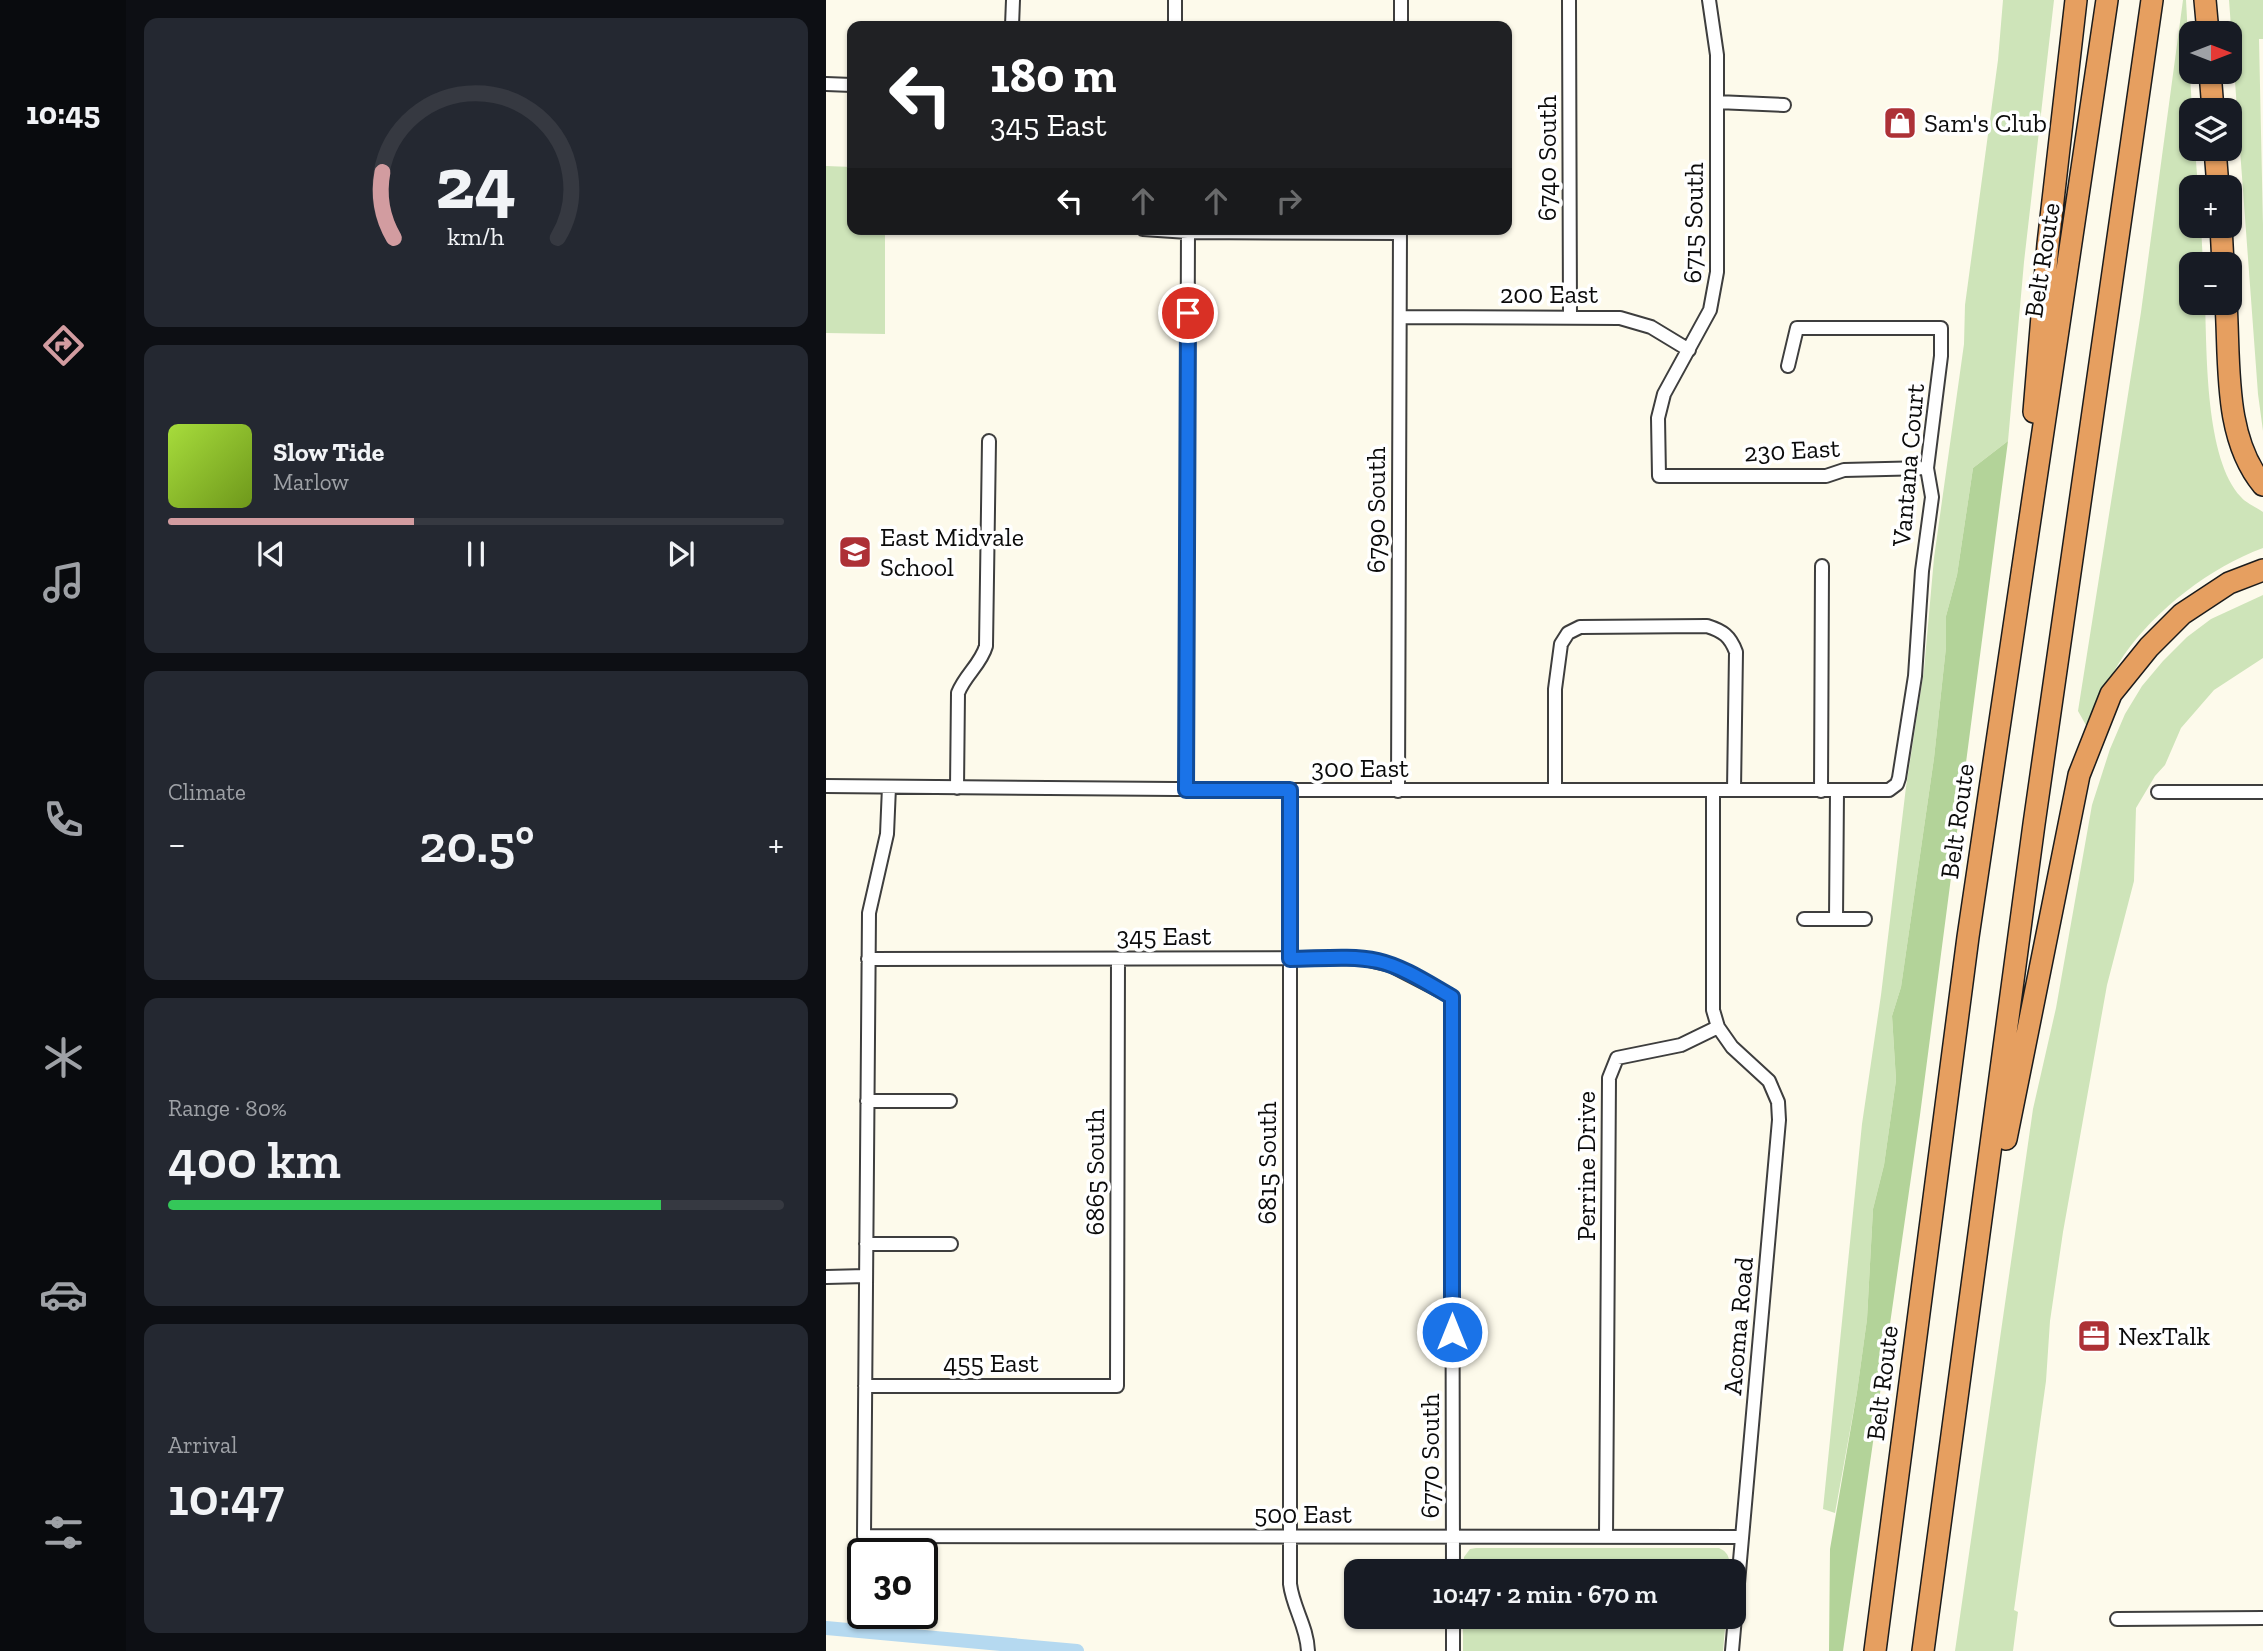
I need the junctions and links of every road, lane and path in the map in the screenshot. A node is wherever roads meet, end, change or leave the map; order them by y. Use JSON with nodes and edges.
{"nodes":[{"id":1,"x":1013,"y":0,"type":"edge"},
{"id":2,"x":1175,"y":0,"type":"edge"},
{"id":3,"x":1401,"y":0,"type":"edge"},
{"id":4,"x":1569,"y":0,"type":"edge"},
{"id":5,"x":1709,"y":0,"type":"edge"},
{"id":6,"x":2076,"y":0,"type":"edge"},
{"id":7,"x":2107,"y":0,"type":"edge"},
{"id":8,"x":2152,"y":0,"type":"edge"},
{"id":9,"x":2206,"y":0,"type":"edge"},
{"id":10,"x":1012,"y":21,"type":"edge"},
{"id":11,"x":1175,"y":21,"type":"edge"},
{"id":12,"x":1401,"y":21,"type":"edge"},
{"id":13,"x":2207,"y":21,"type":"edge"},
{"id":14,"x":826,"y":85,"type":"edge"},
{"id":15,"x":847,"y":85,"type":"edge"},
{"id":16,"x":1717,"y":102,"type":"junction"},
{"id":17,"x":1784,"y":105,"type":"dead end"},
{"id":18,"x":1188,"y":235,"type":"edge"},
{"id":19,"x":1400,"y":235,"type":"edge"},
{"id":20,"x":2227,"y":315,"type":"edge"},
{"id":21,"x":1570,"y":316,"type":"junction"},
{"id":22,"x":1400,"y":317,"type":"junction"},
{"id":23,"x":1689,"y":350,"type":"junction"},
{"id":24,"x":1788,"y":366,"type":"dead end"},
{"id":25,"x":989,"y":441,"type":"dead end"},
{"id":26,"x":1927,"y":468,"type":"junction"},
{"id":27,"x":1659,"y":476,"type":"joint"},
{"id":28,"x":2263,"y":485,"type":"edge"},
{"id":29,"x":1822,"y":566,"type":"dead end"},
{"id":30,"x":2263,"y":570,"type":"edge"},
{"id":31,"x":2019,"y":594,"type":"junction"},
{"id":32,"x":826,"y":786,"type":"edge"},
{"id":33,"x":889,"y":787,"type":"junction"},
{"id":34,"x":1894,"y":787,"type":"joint"},
{"id":35,"x":957,"y":788,"type":"junction"},
{"id":36,"x":1555,"y":789,"type":"junction"},
{"id":37,"x":1186,"y":790,"type":"junction"},
{"id":38,"x":1290,"y":790,"type":"junction"},
{"id":39,"x":1713,"y":790,"type":"junction"},
{"id":40,"x":1734,"y":790,"type":"junction"},
{"id":41,"x":1398,"y":791,"type":"junction"},
{"id":42,"x":1821,"y":791,"type":"junction"},
{"id":43,"x":1836,"y":791,"type":"junction"},
{"id":44,"x":2158,"y":792,"type":"dead end"},
{"id":45,"x":2263,"y":792,"type":"edge"},
{"id":46,"x":1804,"y":919,"type":"dead end"},
{"id":47,"x":1836,"y":919,"type":"junction"},
{"id":48,"x":1866,"y":919,"type":"dead end"},
{"id":49,"x":868,"y":959,"type":"junction"},
{"id":50,"x":1118,"y":959,"type":"junction"},
{"id":51,"x":1290,"y":959,"type":"junction"},
{"id":52,"x":1452,"y":997,"type":"joint"},
{"id":53,"x":1718,"y":1027,"type":"junction"},
{"id":54,"x":867,"y":1101,"type":"junction"},
{"id":55,"x":950,"y":1101,"type":"dead end"},
{"id":56,"x":866,"y":1244,"type":"junction"},
{"id":57,"x":951,"y":1244,"type":"dead end"},
{"id":58,"x":866,"y":1276,"type":"junction"},
{"id":59,"x":826,"y":1277,"type":"edge"},
{"id":60,"x":1968,"y":1330,"type":"junction"},
{"id":61,"x":865,"y":1386,"type":"junction"},
{"id":62,"x":1117,"y":1386,"type":"joint"},
{"id":63,"x":1290,"y":1536,"type":"junction"},
{"id":64,"x":1452,"y":1537,"type":"junction"},
{"id":65,"x":1606,"y":1537,"type":"junction"},
{"id":66,"x":1742,"y":1537,"type":"junction"},
{"id":67,"x":1453,"y":1559,"type":"edge"},
{"id":68,"x":2263,"y":1618,"type":"edge"},
{"id":69,"x":2117,"y":1619,"type":"dead end"},
{"id":70,"x":1452,"y":1629,"type":"edge"},
{"id":71,"x":1308,"y":1651,"type":"edge"},
{"id":72,"x":1452,"y":1651,"type":"edge"},
{"id":73,"x":1732,"y":1651,"type":"edge"},
{"id":74,"x":1875,"y":1651,"type":"edge"},
{"id":75,"x":1923,"y":1651,"type":"edge"}],
"edges":[{"from":1,"to":10,"type":"street"},
{"from":2,"to":11,"type":"street"},
{"from":3,"to":12,"type":"street"},
{"from":4,"to":21,"type":"street","name":"6740 South"},
{"from":5,"to":16,"type":"street","name":"6715 South"},
{"from":6,"to":31,"type":"highway"},
{"from":7,"to":31,"type":"highway","name":"Belt Route"},
{"from":8,"to":60,"type":"highway"},
{"from":9,"to":13,"type":"highway"},
{"from":14,"to":15,"type":"street"},
{"from":16,"to":17,"type":"street"},
{"from":16,"to":23,"type":"street","name":"6715 South"},
{"from":18,"to":37,"type":"street"},
{"from":19,"to":22,"type":"street","name":"6790 South"},
{"from":20,"to":28,"type":"highway"},
{"from":21,"to":22,"type":"street","name":"200 East"},
{"from":21,"to":23,"type":"street","name":"200 East"},
{"from":22,"to":41,"type":"street","name":"6790 South"},
{"from":23,"to":27,"type":"street","name":"6715 South"},
{"from":24,"to":26,"type":"street","name":"Vantana Court"},
{"from":25,"to":35,"type":"street"},
{"from":26,"to":27,"type":"street","name":"230 East"},
{"from":26,"to":34,"type":"street","name":"Vantana Court"},
{"from":29,"to":42,"type":"street"},
{"from":30,"to":60,"type":"highway"},
{"from":31,"to":74,"type":"highway","name":"Belt Route"},
{"from":32,"to":33,"type":"street","name":"300 East"},
{"from":33,"to":35,"type":"street","name":"300 East"},
{"from":33,"to":49,"type":"street"},
{"from":34,"to":43,"type":"street","name":"300 East"},
{"from":35,"to":37,"type":"street","name":"300 East"},
{"from":36,"to":39,"type":"street","name":"300 East"},
{"from":36,"to":40,"type":"street"},
{"from":36,"to":41,"type":"street","name":"300 East"},
{"from":37,"to":38,"type":"street","name":"300 East"},
{"from":38,"to":41,"type":"street","name":"300 East"},
{"from":38,"to":51,"type":"street","name":"6815 South"},
{"from":39,"to":40,"type":"street","name":"300 East"},
{"from":39,"to":53,"type":"street"},
{"from":40,"to":42,"type":"street","name":"300 East"},
{"from":42,"to":43,"type":"street","name":"300 East"},
{"from":43,"to":47,"type":"street"},
{"from":44,"to":45,"type":"street"},
{"from":46,"to":47,"type":"street"},
{"from":47,"to":48,"type":"street"},
{"from":49,"to":50,"type":"street","name":"345 East"},
{"from":49,"to":54,"type":"street"},
{"from":50,"to":51,"type":"street","name":"345 East"},
{"from":50,"to":62,"type":"street","name":"6865 South"},
{"from":51,"to":52,"type":"street","name":"345 East"},
{"from":51,"to":63,"type":"street","name":"6815 South"},
{"from":52,"to":64,"type":"street","name":"6770 South"},
{"from":53,"to":65,"type":"street","name":"Perrine Drive"},
{"from":53,"to":66,"type":"street","name":"Acoma Road"},
{"from":54,"to":55,"type":"street"},
{"from":54,"to":56,"type":"street"},
{"from":56,"to":57,"type":"street"},
{"from":56,"to":58,"type":"street"},
{"from":58,"to":59,"type":"street"},
{"from":58,"to":61,"type":"street"},
{"from":60,"to":75,"type":"highway"},
{"from":61,"to":62,"type":"street","name":"455 East"},
{"from":61,"to":63,"type":"street","name":"500 East"},
{"from":63,"to":64,"type":"street","name":"500 East"},
{"from":63,"to":71,"type":"street","name":"6815 South"},
{"from":64,"to":65,"type":"street","name":"500 East"},
{"from":64,"to":67,"type":"street","name":"6770 South"},
{"from":65,"to":66,"type":"street","name":"500 East"},
{"from":66,"to":73,"type":"street","name":"Acoma Road"},
{"from":68,"to":69,"type":"street"},
{"from":70,"to":72,"type":"street"}]}
